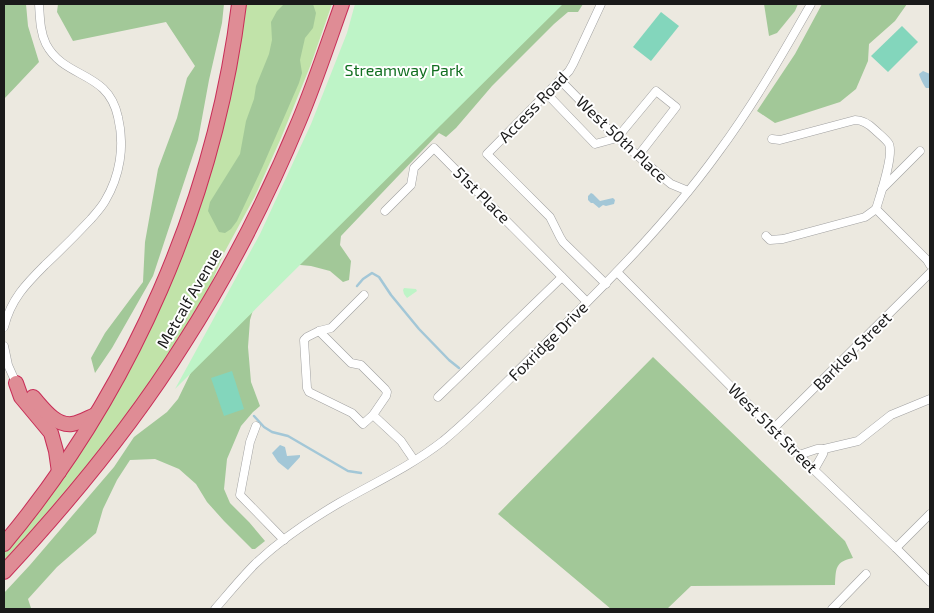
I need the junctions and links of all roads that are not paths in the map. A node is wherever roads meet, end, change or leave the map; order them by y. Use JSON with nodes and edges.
{"nodes":[{"id":1,"x":39,"y":4,"type":"edge"},
{"id":2,"x":238,"y":4,"type":"edge"},
{"id":3,"x":342,"y":4,"type":"edge"},
{"id":4,"x":601,"y":4,"type":"edge"},
{"id":5,"x":811,"y":4,"type":"edge"},
{"id":6,"x":560,"y":80,"type":"junction"},
{"id":7,"x":547,"y":94,"type":"junction"},
{"id":8,"x":618,"y":138,"type":"junction"},
{"id":9,"x":772,"y":139,"type":"dead end"},
{"id":10,"x":920,"y":151,"type":"dead end"},
{"id":11,"x":638,"y":156,"type":"junction"},
{"id":12,"x":688,"y":191,"type":"junction"},
{"id":13,"x":881,"y":191,"type":"junction"},
{"id":14,"x":876,"y":209,"type":"junction"},
{"id":15,"x":385,"y":211,"type":"dead end"},
{"id":16,"x":766,"y":236,"type":"dead end"},
{"id":17,"x":930,"y":266,"type":"edge"},
{"id":18,"x":617,"y":272,"type":"junction"},
{"id":19,"x":930,"y":272,"type":"edge"},
{"id":20,"x":562,"y":277,"type":"junction"},
{"id":21,"x":606,"y":284,"type":"junction"},
{"id":22,"x":364,"y":295,"type":"dead end"},
{"id":23,"x":587,"y":302,"type":"junction"},
{"id":24,"x":4,"y":327,"type":"edge"},
{"id":25,"x":319,"y":332,"type":"junction"},
{"id":26,"x":4,"y":346,"type":"edge"},
{"id":27,"x":16,"y":382,"type":"junction"},
{"id":28,"x":438,"y":398,"type":"dead end"},
{"id":29,"x":930,"y":399,"type":"edge"},
{"id":30,"x":373,"y":414,"type":"junction"},
{"id":31,"x":95,"y":415,"type":"junction"},
{"id":32,"x":256,"y":426,"type":"dead end"},
{"id":33,"x":773,"y":430,"type":"junction"},
{"id":34,"x":824,"y":449,"type":"junction"},
{"id":35,"x":800,"y":455,"type":"junction"},
{"id":36,"x":414,"y":460,"type":"junction"},
{"id":37,"x":814,"y":470,"type":"junction"},
{"id":38,"x":59,"y":472,"type":"junction"},
{"id":39,"x":930,"y":514,"type":"edge"},
{"id":40,"x":284,"y":540,"type":"junction"},
{"id":41,"x":4,"y":544,"type":"edge"},
{"id":42,"x":896,"y":548,"type":"junction"},
{"id":43,"x":4,"y":572,"type":"edge"},
{"id":44,"x":866,"y":574,"type":"dead end"},
{"id":45,"x":930,"y":582,"type":"edge"},
{"id":46,"x":215,"y":609,"type":"edge"},
{"id":47,"x":832,"y":609,"type":"edge"}],
"edges":[{"from":1,"to":24,"type":"street"},
{"from":2,"to":31,"type":"highway","name":"Metcalf Avenue"},
{"from":3,"to":43,"type":"highway","name":"Metcalf Avenue"},
{"from":4,"to":6,"type":"street","name":"Access Road"},
{"from":5,"to":12,"type":"street","name":"Foxridge Drive"},
{"from":6,"to":7,"type":"street","name":"Access Road"},
{"from":6,"to":8,"type":"street","name":"West 50th Place"},
{"from":7,"to":8,"type":"street"},
{"from":7,"to":21,"type":"street","name":"Access Road"},
{"from":8,"to":11,"type":"street","name":"West 50th Place"},
{"from":8,"to":11,"type":"street"},
{"from":9,"to":13,"type":"street"},
{"from":10,"to":13,"type":"street"},
{"from":11,"to":12,"type":"street","name":"West 50th Place"},
{"from":12,"to":18,"type":"street","name":"Foxridge Drive"},
{"from":13,"to":14,"type":"street"},
{"from":14,"to":16,"type":"street"},
{"from":14,"to":17,"type":"street"},
{"from":15,"to":20,"type":"street","name":"51st Place"},
{"from":18,"to":21,"type":"street","name":"Foxridge Drive"},
{"from":18,"to":33,"type":"street","name":"West 51st Street"},
{"from":19,"to":33,"type":"street","name":"Barkley Street"},
{"from":20,"to":23,"type":"street","name":"51st Place"},
{"from":20,"to":28,"type":"street"},
{"from":21,"to":23,"type":"street","name":"Foxridge Drive"},
{"from":22,"to":25,"type":"street"},
{"from":23,"to":36,"type":"street","name":"Foxridge Drive"},
{"from":25,"to":30,"type":"street"},
{"from":25,"to":30,"type":"street"},
{"from":26,"to":27,"type":"street"},
{"from":27,"to":31,"type":"highway"},
{"from":27,"to":38,"type":"highway"},
{"from":29,"to":34,"type":"street"},
{"from":30,"to":36,"type":"street"},
{"from":31,"to":38,"type":"highway","name":"Metcalf Avenue"},
{"from":32,"to":40,"type":"street"},
{"from":33,"to":35,"type":"street","name":"West 51st Street"},
{"from":34,"to":35,"type":"street"},
{"from":34,"to":37,"type":"street"},
{"from":35,"to":37,"type":"street","name":"West 51st Street"},
{"from":36,"to":40,"type":"street","name":"Foxridge Drive"},
{"from":37,"to":42,"type":"street","name":"West 51st Street"},
{"from":38,"to":41,"type":"highway","name":"Metcalf Avenue"},
{"from":39,"to":42,"type":"street"},
{"from":40,"to":46,"type":"street","name":"Foxridge Drive"},
{"from":42,"to":45,"type":"street","name":"West 51st Street"},
{"from":44,"to":47,"type":"street"}]}
